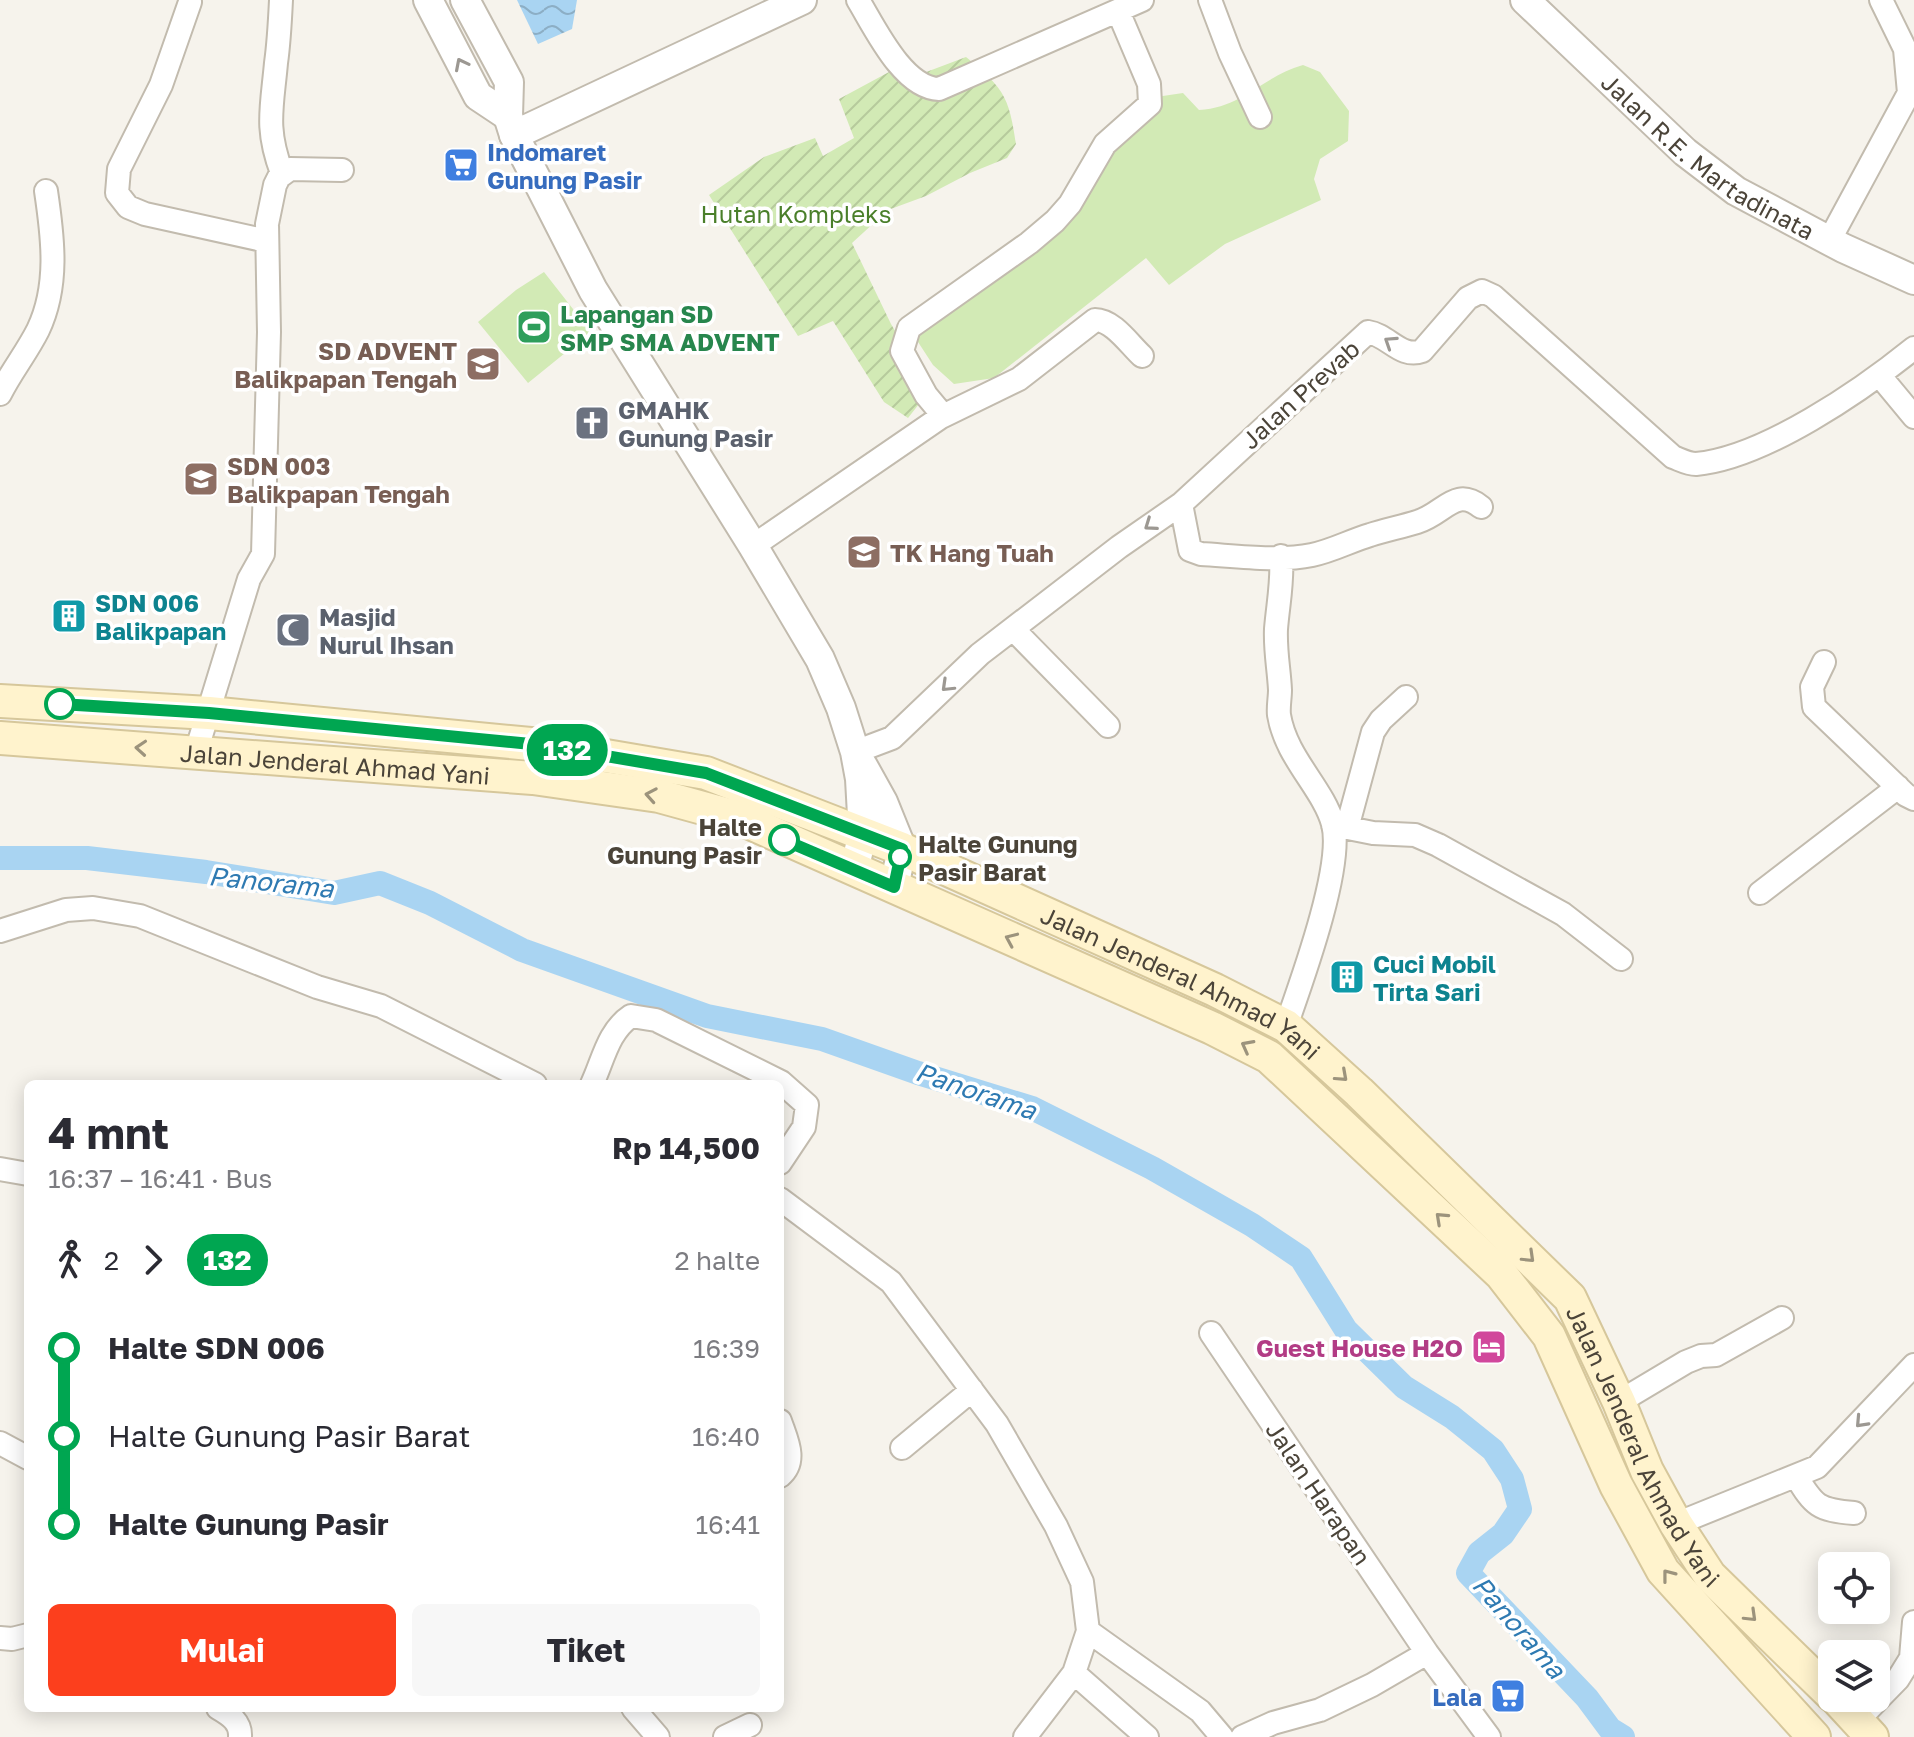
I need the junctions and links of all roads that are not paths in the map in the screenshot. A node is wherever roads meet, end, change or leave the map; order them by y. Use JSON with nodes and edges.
{"nodes":[{"id":1,"x":281,"y":0,"type":"edge"},
{"id":2,"x":428,"y":0,"type":"edge"},
{"id":3,"x":465,"y":0,"type":"edge"},
{"id":4,"x":802,"y":0,"type":"edge"},
{"id":5,"x":858,"y":0,"type":"edge"},
{"id":6,"x":1142,"y":0,"type":"edge"},
{"id":7,"x":1210,"y":0,"type":"edge"},
{"id":8,"x":1525,"y":0,"type":"edge"},
{"id":9,"x":1881,"y":0,"type":"edge"},
{"id":10,"x":190,"y":2,"type":"dead end"},
{"id":11,"x":1118,"y":11,"type":"junction"},
{"id":12,"x":1260,"y":117,"type":"dead end"},
{"id":13,"x":511,"y":126,"type":"junction"},
{"id":14,"x":342,"y":170,"type":"dead end"},
{"id":15,"x":282,"y":173,"type":"junction"},
{"id":16,"x":46,"y":191,"type":"dead end"},
{"id":17,"x":267,"y":241,"type":"junction"},
{"id":18,"x":1829,"y":241,"type":"junction"},
{"id":19,"x":1914,"y":280,"type":"edge"},
{"id":20,"x":1914,"y":348,"type":"edge"},
{"id":21,"x":1142,"y":356,"type":"dead end"},
{"id":22,"x":1880,"y":376,"type":"junction"},
{"id":23,"x":0,"y":394,"type":"edge"},
{"id":24,"x":941,"y":417,"type":"junction"},
{"id":25,"x":1914,"y":417,"type":"edge"},
{"id":26,"x":1181,"y":504,"type":"junction"},
{"id":27,"x":1481,"y":507,"type":"dead end"},
{"id":28,"x":753,"y":546,"type":"junction"},
{"id":29,"x":1281,"y":556,"type":"junction"},
{"id":30,"x":1013,"y":629,"type":"junction"},
{"id":31,"x":1824,"y":662,"type":"dead end"},
{"id":32,"x":1406,"y":697,"type":"dead end"},
{"id":33,"x":0,"y":701,"type":"edge"},
{"id":34,"x":209,"y":713,"type":"junction"},
{"id":35,"x":1108,"y":726,"type":"dead end"},
{"id":36,"x":0,"y":738,"type":"edge"},
{"id":37,"x":196,"y":752,"type":"junction"},
{"id":38,"x":855,"y":752,"type":"junction"},
{"id":39,"x":1906,"y":793,"type":"edge"},
{"id":40,"x":1340,"y":826,"type":"junction"},
{"id":41,"x":863,"y":833,"type":"junction"},
{"id":42,"x":902,"y":849,"type":"junction"},
{"id":43,"x":854,"y":870,"type":"junction"},
{"id":44,"x":894,"y":887,"type":"junction"},
{"id":45,"x":1760,"y":893,"type":"dead end"},
{"id":46,"x":0,"y":931,"type":"edge"},
{"id":47,"x":1621,"y":959,"type":"dead end"},
{"id":48,"x":1286,"y":1026,"type":"junction"},
{"id":49,"x":527,"y":1080,"type":"edge"},
{"id":50,"x":594,"y":1080,"type":"edge"},
{"id":51,"x":777,"y":1080,"type":"edge"},
{"id":52,"x":784,"y":1085,"type":"edge"},
{"id":53,"x":784,"y":1157,"type":"edge"},
{"id":54,"x":0,"y":1169,"type":"edge"},
{"id":55,"x":24,"y":1173,"type":"edge"},
{"id":56,"x":784,"y":1210,"type":"edge"},
{"id":57,"x":1782,"y":1318,"type":"dead end"},
{"id":58,"x":1211,"y":1333,"type":"dead end"},
{"id":59,"x":1914,"y":1365,"type":"edge"},
{"id":60,"x":972,"y":1390,"type":"junction"},
{"id":61,"x":1619,"y":1402,"type":"junction"},
{"id":62,"x":784,"y":1432,"type":"edge"},
{"id":63,"x":0,"y":1443,"type":"edge"},
{"id":64,"x":902,"y":1448,"type":"dead end"},
{"id":65,"x":24,"y":1456,"type":"edge"},
{"id":66,"x":784,"y":1473,"type":"edge"},
{"id":67,"x":1796,"y":1476,"type":"junction"},
{"id":68,"x":1854,"y":1513,"type":"dead end"},
{"id":69,"x":1676,"y":1524,"type":"junction"},
{"id":70,"x":1914,"y":1622,"type":"edge"},
{"id":71,"x":1088,"y":1631,"type":"junction"},
{"id":72,"x":24,"y":1636,"type":"edge"},
{"id":73,"x":0,"y":1638,"type":"edge"},
{"id":74,"x":1427,"y":1653,"type":"junction"},
{"id":75,"x":1074,"y":1673,"type":"junction"},
{"id":76,"x":1818,"y":1681,"type":"edge"},
{"id":77,"x":1890,"y":1684,"type":"edge"},
{"id":78,"x":224,"y":1712,"type":"edge"},
{"id":79,"x":636,"y":1712,"type":"edge"},
{"id":80,"x":750,"y":1725,"type":"dead end"},
{"id":81,"x":240,"y":1737,"type":"edge"},
{"id":82,"x":658,"y":1737,"type":"edge"},
{"id":83,"x":725,"y":1737,"type":"edge"},
{"id":84,"x":1025,"y":1737,"type":"edge"},
{"id":85,"x":1147,"y":1737,"type":"edge"},
{"id":86,"x":1222,"y":1737,"type":"edge"},
{"id":87,"x":1242,"y":1737,"type":"edge"},
{"id":88,"x":1489,"y":1737,"type":"edge"},
{"id":89,"x":1814,"y":1737,"type":"edge"}],
"edges":[{"from":1,"to":15,"type":"street"},
{"from":13,"to":2,"type":"street","one_way":true},
{"from":3,"to":13,"type":"street"},
{"from":4,"to":13,"type":"street"},
{"from":5,"to":11,"type":"street"},
{"from":6,"to":11,"type":"street"},
{"from":7,"to":12,"type":"street"},
{"from":8,"to":18,"type":"street","name":"Jalan R.E. Martadinata"},
{"from":9,"to":18,"type":"street"},
{"from":10,"to":17,"type":"street"},
{"from":11,"to":24,"type":"street"},
{"from":13,"to":28,"type":"street"},
{"from":14,"to":15,"type":"street"},
{"from":15,"to":17,"type":"street"},
{"from":16,"to":23,"type":"street"},
{"from":17,"to":34,"type":"street"},
{"from":18,"to":19,"type":"street","name":"Jalan R.E. Martadinata"},
{"from":20,"to":22,"type":"street","name":"Jalan Prevab"},
{"from":21,"to":24,"type":"street"},
{"from":22,"to":25,"type":"street"},
{"from":22,"to":26,"type":"street","name":"Jalan Prevab","one_way":true},
{"from":24,"to":28,"type":"street"},
{"from":26,"to":29,"type":"street"},
{"from":26,"to":30,"type":"street","name":"Jalan Prevab","one_way":true},
{"from":27,"to":29,"type":"street"},
{"from":28,"to":38,"type":"street"},
{"from":29,"to":40,"type":"street"},
{"from":30,"to":35,"type":"street"},
{"from":30,"to":38,"type":"street","name":"Jalan Prevab","one_way":true},
{"from":31,"to":39,"type":"street"},
{"from":32,"to":40,"type":"street"},
{"from":33,"to":34,"type":"main road","name":"Jalan Jenderal Ahmad Yani"},
{"from":34,"to":37,"type":"street"},
{"from":34,"to":41,"type":"main road","name":"Jalan Jenderal Ahmad Yani"},
{"from":37,"to":36,"type":"main road","name":"Jalan Jenderal Ahmad Yani","one_way":true},
{"from":43,"to":37,"type":"main road","name":"Jalan Jenderal Ahmad Yani","one_way":true},
{"from":38,"to":41,"type":"street"},
{"from":38,"to":42,"type":"street"},
{"from":39,"to":45,"type":"street"},
{"from":40,"to":47,"type":"street"},
{"from":40,"to":48,"type":"street"},
{"from":41,"to":42,"type":"main road","name":"Jalan Jenderal Ahmad Yani"},
{"from":41,"to":43,"type":"street"},
{"from":42,"to":44,"type":"street"},
{"from":42,"to":48,"type":"main road","name":"Jalan Jenderal Ahmad Yani"},
{"from":43,"to":44,"type":"main road","name":"Jalan Jenderal Ahmad Yani"},
{"from":89,"to":44,"type":"main road","name":"Jalan Jenderal Ahmad Yani","one_way":true},
{"from":46,"to":49,"type":"street"},
{"from":48,"to":61,"type":"main road","name":"Jalan Jenderal Ahmad Yani","one_way":true},
{"from":50,"to":51,"type":"street"},
{"from":52,"to":53,"type":"street"},
{"from":54,"to":55,"type":"street"},
{"from":56,"to":60,"type":"street"},
{"from":57,"to":61,"type":"street"},
{"from":58,"to":74,"type":"street","name":"Jalan Harapan"},
{"from":59,"to":67,"type":"street","one_way":true},
{"from":60,"to":64,"type":"street"},
{"from":60,"to":71,"type":"street"},
{"from":61,"to":69,"type":"main road","name":"Jalan Jenderal Ahmad Yani"},
{"from":62,"to":66,"type":"street"},
{"from":63,"to":65,"type":"street"},
{"from":67,"to":68,"type":"street"},
{"from":67,"to":69,"type":"street"},
{"from":69,"to":76,"type":"main road","name":"Jalan Jenderal Ahmad Yani","one_way":true},
{"from":70,"to":77,"type":"street"},
{"from":71,"to":75,"type":"street"},
{"from":71,"to":86,"type":"street"},
{"from":72,"to":73,"type":"street"},
{"from":74,"to":87,"type":"street"},
{"from":74,"to":88,"type":"street","name":"Jalan Harapan"},
{"from":75,"to":84,"type":"street"},
{"from":75,"to":85,"type":"street"},
{"from":78,"to":81,"type":"street"},
{"from":79,"to":82,"type":"street"},
{"from":80,"to":83,"type":"street"}]}
